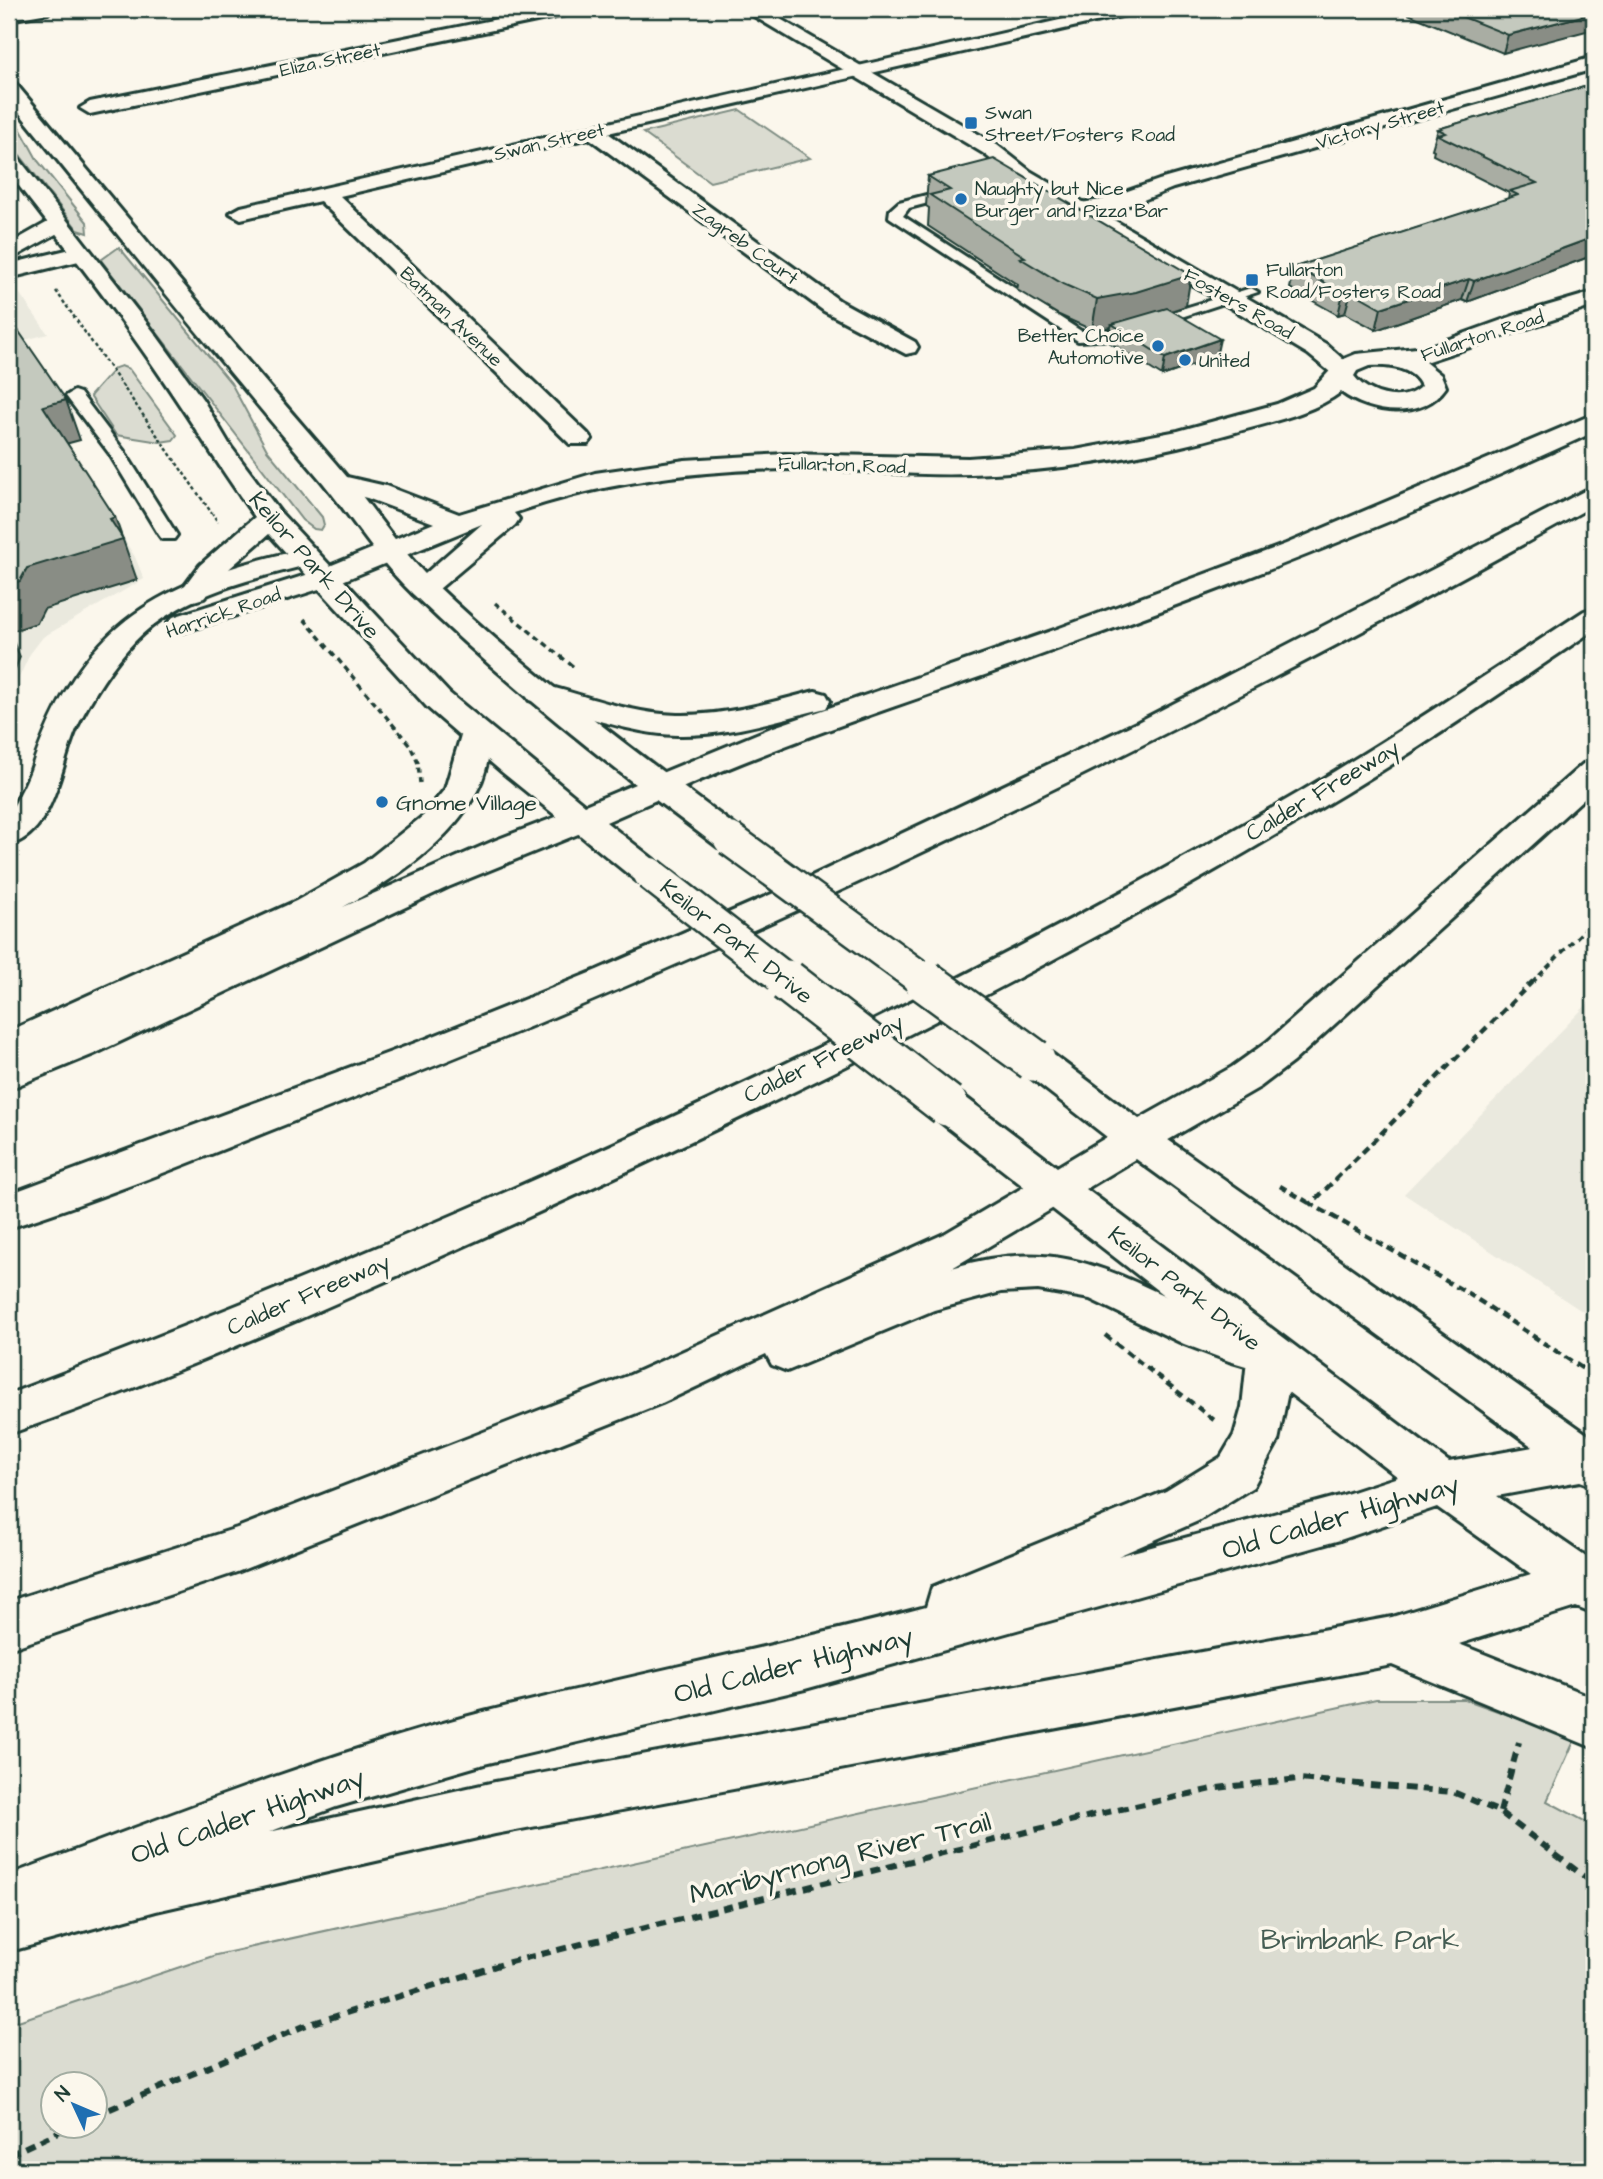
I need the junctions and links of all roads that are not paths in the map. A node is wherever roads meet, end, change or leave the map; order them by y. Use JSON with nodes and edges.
{"nodes":[{"id":1,"x":42,"y":9,"type":"edge"},
{"id":2,"x":570,"y":9,"type":"edge"},
{"id":3,"x":1130,"y":9,"type":"edge"},
{"id":4,"x":757,"y":11,"type":"edge"},
{"id":5,"x":9,"y":15,"type":"edge"},
{"id":6,"x":1594,"y":63,"type":"edge"},
{"id":7,"x":859,"y":70,"type":"junction"},
{"id":8,"x":9,"y":88,"type":"edge"},
{"id":9,"x":90,"y":108,"type":"dead end"},
{"id":10,"x":592,"y":131,"type":"junction"},
{"id":11,"x":990,"y":149,"type":"junction"},
{"id":12,"x":9,"y":159,"type":"edge"},
{"id":13,"x":979,"y":185,"type":"edge"},
{"id":14,"x":325,"y":194,"type":"junction"},
{"id":15,"x":1093,"y":205,"type":"junction"},
{"id":16,"x":241,"y":213,"type":"dead end"},
{"id":17,"x":57,"y":224,"type":"junction"},
{"id":18,"x":107,"y":247,"type":"junction"},
{"id":19,"x":9,"y":253,"type":"edge"},
{"id":20,"x":9,"y":271,"type":"edge"},
{"id":21,"x":1241,"y":295,"type":"junction"},
{"id":22,"x":1584,"y":303,"type":"edge"},
{"id":23,"x":906,"y":347,"type":"dead end"},
{"id":24,"x":1382,"y":359,"type":"junction"},
{"id":25,"x":1343,"y":373,"type":"junction"},
{"id":26,"x":1434,"y":387,"type":"junction"},
{"id":27,"x":74,"y":396,"type":"dead end"},
{"id":28,"x":1386,"y":403,"type":"junction"},
{"id":29,"x":1270,"y":415,"type":"junction"},
{"id":30,"x":1594,"y":422,"type":"edge"},
{"id":31,"x":579,"y":439,"type":"dead end"},
{"id":32,"x":338,"y":483,"type":"junction"},
{"id":33,"x":1594,"y":494,"type":"edge"},
{"id":34,"x":529,"y":501,"type":"junction"},
{"id":35,"x":270,"y":518,"type":"junction"},
{"id":36,"x":460,"y":524,"type":"junction"},
{"id":37,"x":168,"y":535,"type":"dead end"},
{"id":38,"x":384,"y":545,"type":"junction"},
{"id":39,"x":315,"y":568,"type":"junction"},
{"id":40,"x":423,"y":588,"type":"junction"},
{"id":41,"x":194,"y":592,"type":"junction"},
{"id":42,"x":1594,"y":617,"type":"edge"},
{"id":43,"x":1092,"y":627,"type":"junction"},
{"id":44,"x":1594,"y":642,"type":"edge"},
{"id":45,"x":92,"y":678,"type":"junction"},
{"id":46,"x":540,"y":693,"type":"junction"},
{"id":47,"x":477,"y":734,"type":"junction"},
{"id":48,"x":1594,"y":771,"type":"edge"},
{"id":49,"x":659,"y":786,"type":"junction"},
{"id":50,"x":1312,"y":800,"type":"junction"},
{"id":51,"x":581,"y":820,"type":"junction"},
{"id":52,"x":9,"y":834,"type":"edge"},
{"id":53,"x":9,"y":1047,"type":"edge"},
{"id":54,"x":9,"y":1075,"type":"edge"},
{"id":55,"x":1137,"y":1139,"type":"junction"},
{"id":56,"x":1053,"y":1189,"type":"junction"},
{"id":57,"x":9,"y":1211,"type":"edge"},
{"id":58,"x":1270,"y":1354,"type":"junction"},
{"id":59,"x":646,"y":1388,"type":"junction"},
{"id":60,"x":9,"y":1414,"type":"edge"},
{"id":61,"x":1592,"y":1461,"type":"edge"},
{"id":62,"x":1442,"y":1484,"type":"junction"},
{"id":63,"x":1590,"y":1584,"type":"edge"},
{"id":64,"x":9,"y":1625,"type":"edge"},
{"id":65,"x":1392,"y":1641,"type":"junction"},
{"id":66,"x":806,"y":1664,"type":"junction"},
{"id":67,"x":1594,"y":1723,"type":"edge"},
{"id":68,"x":9,"y":1902,"type":"edge"},
{"id":69,"x":9,"y":1924,"type":"edge"}],
"edges":[{"from":1,"to":5,"type":"main road"},
{"from":2,"to":9,"type":"main road","name":"Eliza Street"},
{"from":3,"to":7,"type":"main road","name":"Swan Street"},
{"from":4,"to":7,"type":"main road","name":"Fosters Road"},
{"from":6,"to":15,"type":"main road","name":"Victory Street"},
{"from":7,"to":10,"type":"main road","name":"Swan Street"},
{"from":7,"to":11,"type":"main road","name":"Fosters Road"},
{"from":8,"to":18,"type":"main road","name":"Keilor Park Drive"},
{"from":10,"to":14,"type":"main road","name":"Swan Street"},
{"from":10,"to":23,"type":"main road","name":"Zagreb Court"},
{"from":11,"to":15,"type":"main road","name":"Fosters Road"},
{"from":11,"to":15,"type":"main road","name":"Fosters Road"},
{"from":12,"to":17,"type":"main road","name":"Keilor Park Drive"},
{"from":13,"to":21,"type":"lane"},
{"from":14,"to":16,"type":"main road","name":"Swan Street"},
{"from":14,"to":31,"type":"main road","name":"Batman Avenue"},
{"from":15,"to":21,"type":"main road","name":"Fosters Road"},
{"from":17,"to":18,"type":"main road","name":"Keilor Park Drive"},
{"from":17,"to":19,"type":"main road"},
{"from":18,"to":20,"type":"main road"},
{"from":18,"to":32,"type":"main road","name":"Keilor Park Drive"},
{"from":18,"to":35,"type":"main road","name":"Keilor Park Drive"},
{"from":21,"to":24,"type":"main road","name":"Fosters Road"},
{"from":21,"to":25,"type":"main road","name":"Fosters Road"},
{"from":22,"to":24,"type":"main road","name":"Fullarton Road"},
{"from":22,"to":26,"type":"main road","name":"Fullarton Road"},
{"from":24,"to":25,"type":"main road","name":"Fullarton Road"},
{"from":24,"to":26,"type":"main road","name":"Fosters Road"},
{"from":25,"to":28,"type":"main road","name":"Fosters Road"},
{"from":25,"to":29,"type":"main road","name":"Fullarton Road"},
{"from":26,"to":28,"type":"main road","name":"Fullarton Road"},
{"from":27,"to":37,"type":"lane"},
{"from":28,"to":29,"type":"main road","name":"Fullarton Road"},
{"from":29,"to":34,"type":"main road","name":"Fullarton Road"},
{"from":30,"to":43,"type":"main road"},
{"from":32,"to":36,"type":"main road"},
{"from":32,"to":38,"type":"main road","name":"Keilor Park Drive"},
{"from":33,"to":57,"type":"main road"},
{"from":34,"to":36,"type":"main road","name":"Fullarton Road"},
{"from":34,"to":40,"type":"main road"},
{"from":35,"to":39,"type":"main road","name":"Keilor Park Drive"},
{"from":35,"to":41,"type":"main road"},
{"from":36,"to":38,"type":"main road","name":"Fullarton Road"},
{"from":38,"to":39,"type":"main road","name":"Fullarton Road"},
{"from":38,"to":40,"type":"main road","name":"Keilor Park Drive"},
{"from":39,"to":41,"type":"main road","name":"Harrick Road"},
{"from":39,"to":45,"type":"main road","name":"Harrick Road"},
{"from":39,"to":47,"type":"main road","name":"Keilor Park Drive"},
{"from":40,"to":46,"type":"main road","name":"Keilor Park Drive"},
{"from":41,"to":45,"type":"main road","name":"Harrick Road"},
{"from":42,"to":50,"type":"main road","name":"Calder Freeway"},
{"from":43,"to":46,"type":"main road"},
{"from":43,"to":49,"type":"main road"},
{"from":44,"to":50,"type":"main road"},
{"from":45,"to":52,"type":"main road","name":"Harrick Road"},
{"from":46,"to":49,"type":"main road","name":"Keilor Park Drive"},
{"from":47,"to":51,"type":"main road","name":"Keilor Park Drive"},
{"from":47,"to":53,"type":"main road"},
{"from":48,"to":55,"type":"main road"},
{"from":49,"to":51,"type":"main road"},
{"from":49,"to":55,"type":"main road","name":"Keilor Park Drive","bridge":true},
{"from":50,"to":60,"type":"main road","name":"Calder Freeway"},
{"from":51,"to":54,"type":"main road"},
{"from":51,"to":56,"type":"main road","name":"Keilor Park Drive","bridge":true},
{"from":55,"to":56,"type":"main road"},
{"from":55,"to":61,"type":"main road","name":"Keilor Park Drive"},
{"from":56,"to":58,"type":"main road","name":"Keilor Park Drive"},
{"from":56,"to":59,"type":"main road"},
{"from":58,"to":59,"type":"main road"},
{"from":58,"to":62,"type":"main road","name":"Keilor Park Drive"},
{"from":58,"to":66,"type":"main road"},
{"from":59,"to":64,"type":"main road"},
{"from":61,"to":62,"type":"main road","name":"Old Calder Highway"},
{"from":62,"to":63,"type":"main road","name":"Keilor Park Drive"},
{"from":62,"to":66,"type":"main road","name":"Old Calder Highway"},
{"from":63,"to":65,"type":"main road","name":"Old Calder Highway"},
{"from":65,"to":67,"type":"main road"},
{"from":65,"to":69,"type":"main road","name":"Old Calder Highway"},
{"from":66,"to":68,"type":"main road","name":"Old Calder Highway"}]}
